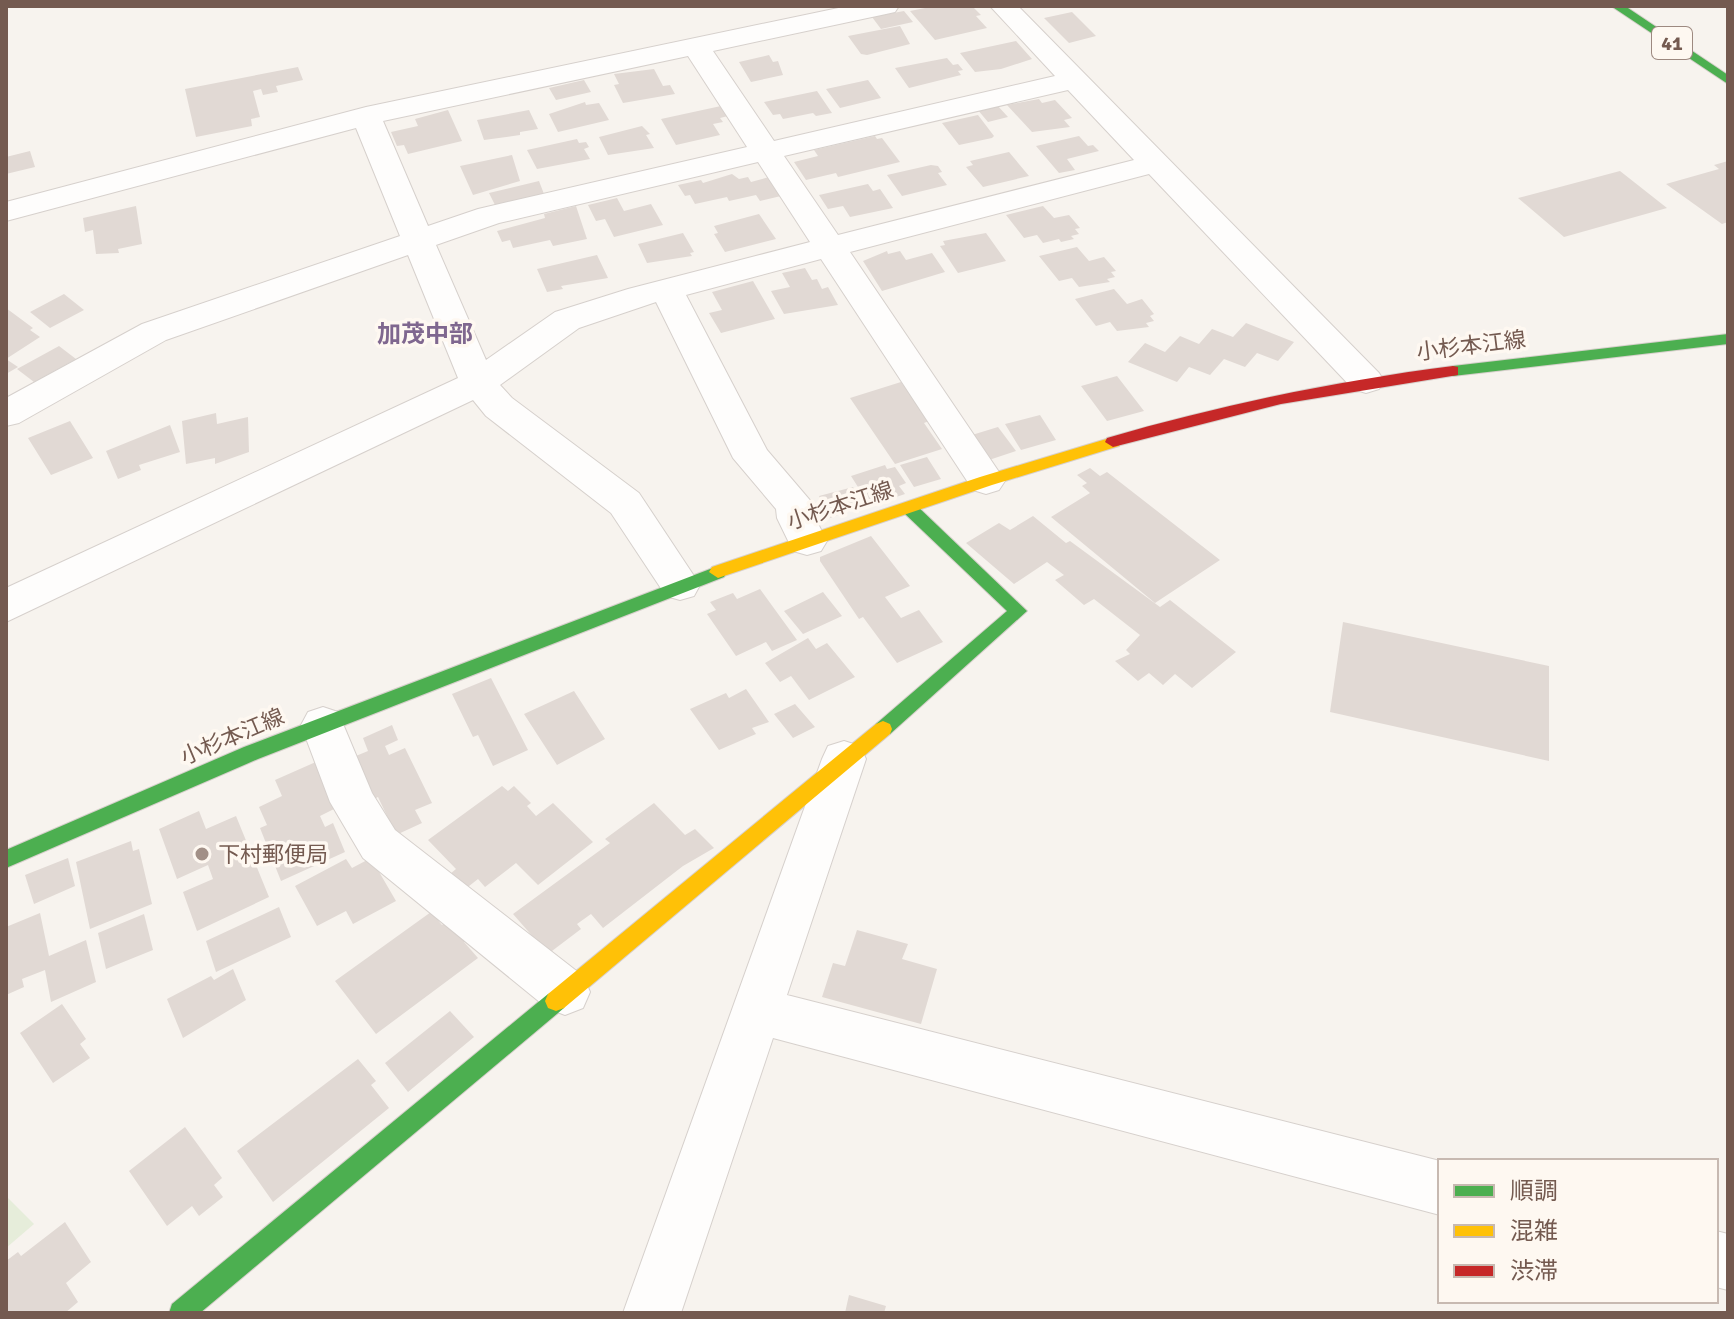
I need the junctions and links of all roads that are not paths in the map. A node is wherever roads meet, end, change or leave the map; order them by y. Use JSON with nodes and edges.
{"nodes":[{"id":1,"x":886,"y":6,"type":"edge"},
{"id":2,"x":1003,"y":6,"type":"edge"},
{"id":3,"x":1617,"y":6,"type":"edge"},
{"id":4,"x":696,"y":47,"type":"junction"},
{"id":5,"x":1073,"y":80,"type":"junction"},
{"id":6,"x":1728,"y":80,"type":"edge"},
{"id":7,"x":366,"y":116,"type":"junction"},
{"id":8,"x":767,"y":151,"type":"junction"},
{"id":9,"x":1153,"y":164,"type":"junction"},
{"id":10,"x":6,"y":212,"type":"edge"},
{"id":11,"x":419,"y":239,"type":"junction"},
{"id":12,"x":831,"y":247,"type":"junction"},
{"id":13,"x":666,"y":289,"type":"junction"},
{"id":14,"x":1728,"y":339,"type":"edge"},
{"id":15,"x":1366,"y":381,"type":"junction"},
{"id":16,"x":478,"y":383,"type":"junction"},
{"id":17,"x":6,"y":414,"type":"edge"},
{"id":18,"x":986,"y":481,"type":"junction"},
{"id":19,"x":909,"y":508,"type":"junction"},
{"id":20,"x":807,"y":541,"type":"junction"},
{"id":21,"x":680,"y":585,"type":"junction"},
{"id":22,"x":6,"y":606,"type":"edge"},
{"id":23,"x":323,"y":725,"type":"junction"},
{"id":24,"x":844,"y":759,"type":"junction"},
{"id":25,"x":6,"y":859,"type":"edge"},
{"id":26,"x":565,"y":992,"type":"junction"},
{"id":27,"x":758,"y":1011,"type":"junction"},
{"id":28,"x":1438,"y":1187,"type":"edge"},
{"id":29,"x":181,"y":1313,"type":"edge"},
{"id":30,"x":652,"y":1313,"type":"edge"}],
"edges":[{"from":1,"to":4,"type":"street"},
{"from":2,"to":5,"type":"street"},
{"from":3,"to":6,"type":"main road","number":"41"},
{"from":4,"to":7,"type":"street"},
{"from":4,"to":8,"type":"street"},
{"from":5,"to":8,"type":"street"},
{"from":5,"to":9,"type":"street"},
{"from":7,"to":10,"type":"street"},
{"from":7,"to":11,"type":"street"},
{"from":8,"to":11,"type":"street"},
{"from":8,"to":12,"type":"street"},
{"from":9,"to":12,"type":"street"},
{"from":9,"to":15,"type":"street"},
{"from":11,"to":16,"type":"street"},
{"from":11,"to":17,"type":"street"},
{"from":12,"to":13,"type":"street"},
{"from":12,"to":18,"type":"street"},
{"from":13,"to":16,"type":"street"},
{"from":13,"to":20,"type":"street"},
{"from":14,"to":15,"type":"main road","name":"小杉本江線"},
{"from":15,"to":18,"type":"main road","name":"小杉本江線"},
{"from":16,"to":21,"type":"street"},
{"from":16,"to":22,"type":"street"},
{"from":18,"to":19,"type":"main road","name":"小杉本江線"},
{"from":19,"to":20,"type":"main road","name":"小杉本江線"},
{"from":19,"to":24,"type":"main road"},
{"from":20,"to":21,"type":"main road","name":"小杉本江線"},
{"from":21,"to":23,"type":"main road","name":"小杉本江線"},
{"from":23,"to":25,"type":"main road","name":"小杉本江線"},
{"from":23,"to":26,"type":"street"},
{"from":24,"to":26,"type":"main road"},
{"from":24,"to":27,"type":"street"},
{"from":26,"to":29,"type":"main road"},
{"from":27,"to":28,"type":"street"},
{"from":27,"to":30,"type":"street"}]}
